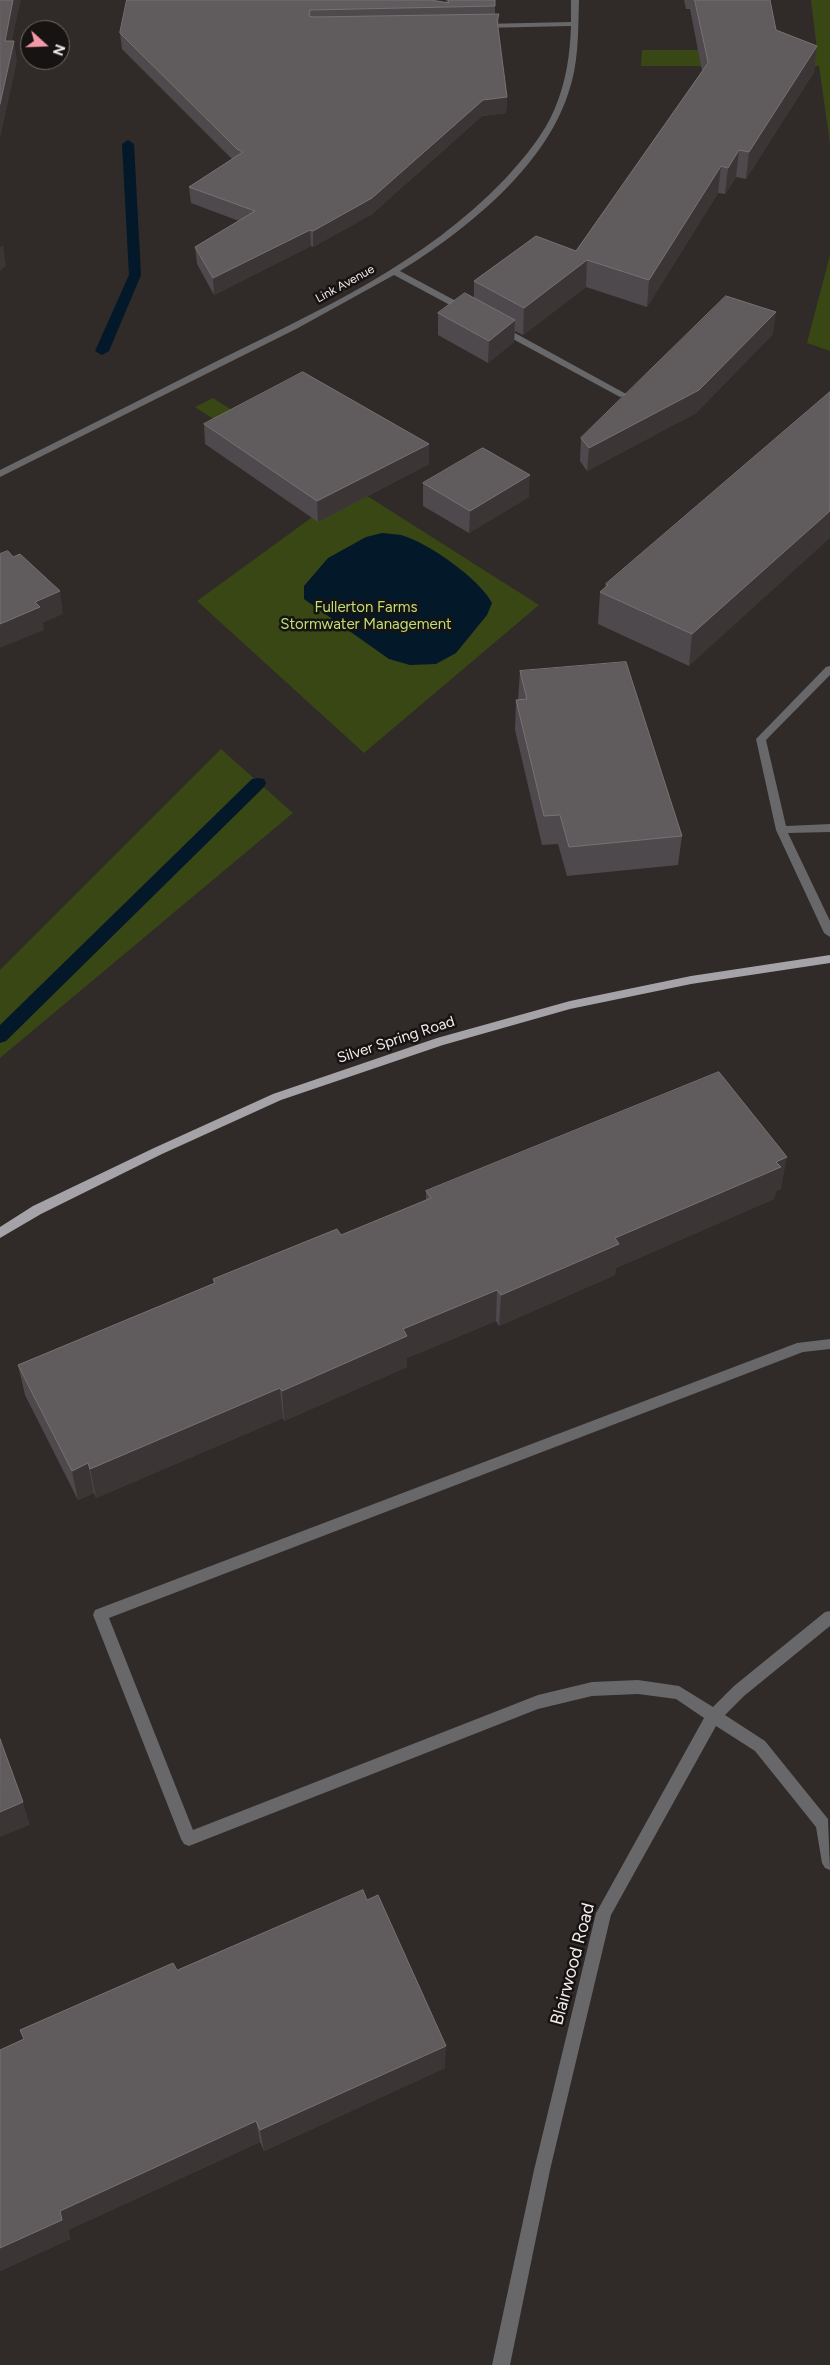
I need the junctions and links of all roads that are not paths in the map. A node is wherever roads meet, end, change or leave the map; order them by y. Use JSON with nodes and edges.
{"nodes":[{"id":1,"x":575,"y":0,"type":"edge"},
{"id":2,"x":575,"y":24,"type":"junction"},
{"id":3,"x":478,"y":26,"type":"edge"},
{"id":4,"x":393,"y":271,"type":"junction"},
{"id":5,"x":478,"y":317,"type":"edge"},
{"id":6,"x":495,"y":326,"type":"edge"},
{"id":7,"x":623,"y":395,"type":"edge"},
{"id":8,"x":0,"y":474,"type":"edge"},
{"id":9,"x":830,"y":669,"type":"edge"},
{"id":10,"x":830,"y":828,"type":"edge"},
{"id":11,"x":781,"y":830,"type":"junction"},
{"id":12,"x":830,"y":933,"type":"edge"},
{"id":13,"x":830,"y":959,"type":"edge"},
{"id":14,"x":0,"y":1233,"type":"edge"},
{"id":15,"x":830,"y":1344,"type":"edge"},
{"id":16,"x":830,"y":1616,"type":"edge"},
{"id":17,"x":713,"y":1717,"type":"junction"},
{"id":18,"x":830,"y":1863,"type":"edge"},
{"id":19,"x":501,"y":2365,"type":"edge"}],
"edges":[{"from":1,"to":2,"type":"street","name":"Link Avenue"},
{"from":2,"to":3,"type":"street"},
{"from":2,"to":4,"type":"street","name":"Link Avenue"},
{"from":4,"to":5,"type":"street"},
{"from":4,"to":8,"type":"street","name":"Link Avenue"},
{"from":6,"to":7,"type":"street"},
{"from":9,"to":11,"type":"street"},
{"from":10,"to":11,"type":"street"},
{"from":11,"to":12,"type":"street"},
{"from":13,"to":14,"type":"main road","name":"Silver Spring Road"},
{"from":15,"to":17,"type":"street"},
{"from":16,"to":17,"type":"street","name":"Blairwood Road"},
{"from":17,"to":18,"type":"street"},
{"from":17,"to":19,"type":"street","name":"Blairwood Road"}]}
